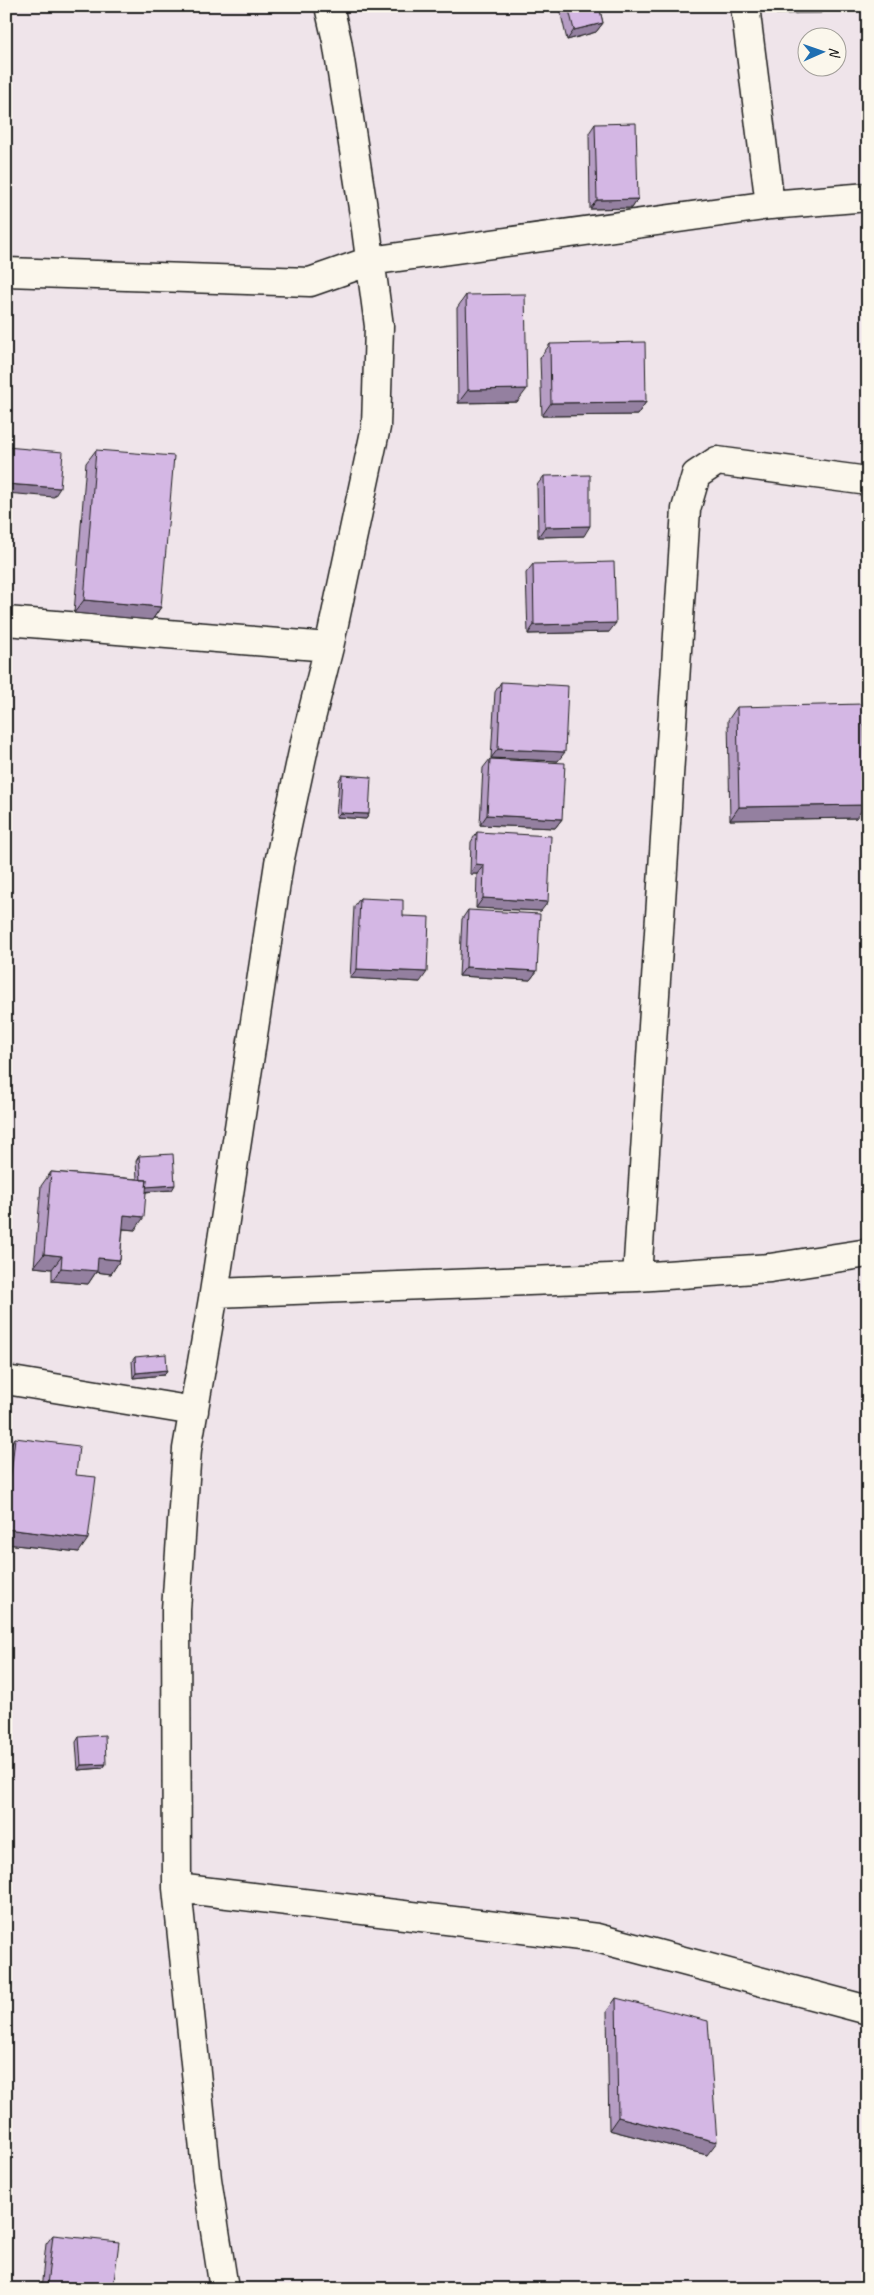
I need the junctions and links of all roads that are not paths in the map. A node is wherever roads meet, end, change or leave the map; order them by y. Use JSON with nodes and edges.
{"nodes":[{"id":1,"x":329,"y":6,"type":"edge"},
{"id":2,"x":745,"y":6,"type":"edge"},
{"id":3,"x":868,"y":197,"type":"edge"},
{"id":4,"x":770,"y":204,"type":"junction"},
{"id":5,"x":370,"y":262,"type":"junction"},
{"id":6,"x":6,"y":272,"type":"edge"},
{"id":7,"x":868,"y":481,"type":"edge"},
{"id":8,"x":6,"y":621,"type":"edge"},
{"id":9,"x":329,"y":648,"type":"junction"},
{"id":10,"x":868,"y":1252,"type":"edge"},
{"id":11,"x":637,"y":1278,"type":"junction"},
{"id":12,"x":214,"y":1293,"type":"junction"},
{"id":13,"x":6,"y":1380,"type":"edge"},
{"id":14,"x":194,"y":1411,"type":"junction"},
{"id":15,"x":177,"y":1888,"type":"junction"},
{"id":16,"x":868,"y":2010,"type":"edge"},
{"id":17,"x":224,"y":2289,"type":"edge"}],
"edges":[{"from":1,"to":5,"type":"street"},
{"from":2,"to":4,"type":"street"},
{"from":3,"to":4,"type":"street"},
{"from":4,"to":5,"type":"street"},
{"from":5,"to":6,"type":"street"},
{"from":5,"to":9,"type":"street"},
{"from":7,"to":11,"type":"street"},
{"from":8,"to":9,"type":"street"},
{"from":9,"to":12,"type":"street"},
{"from":10,"to":11,"type":"street"},
{"from":11,"to":12,"type":"street"},
{"from":12,"to":14,"type":"street"},
{"from":13,"to":14,"type":"street"},
{"from":14,"to":15,"type":"street"},
{"from":15,"to":16,"type":"street"},
{"from":15,"to":17,"type":"street"}]}
